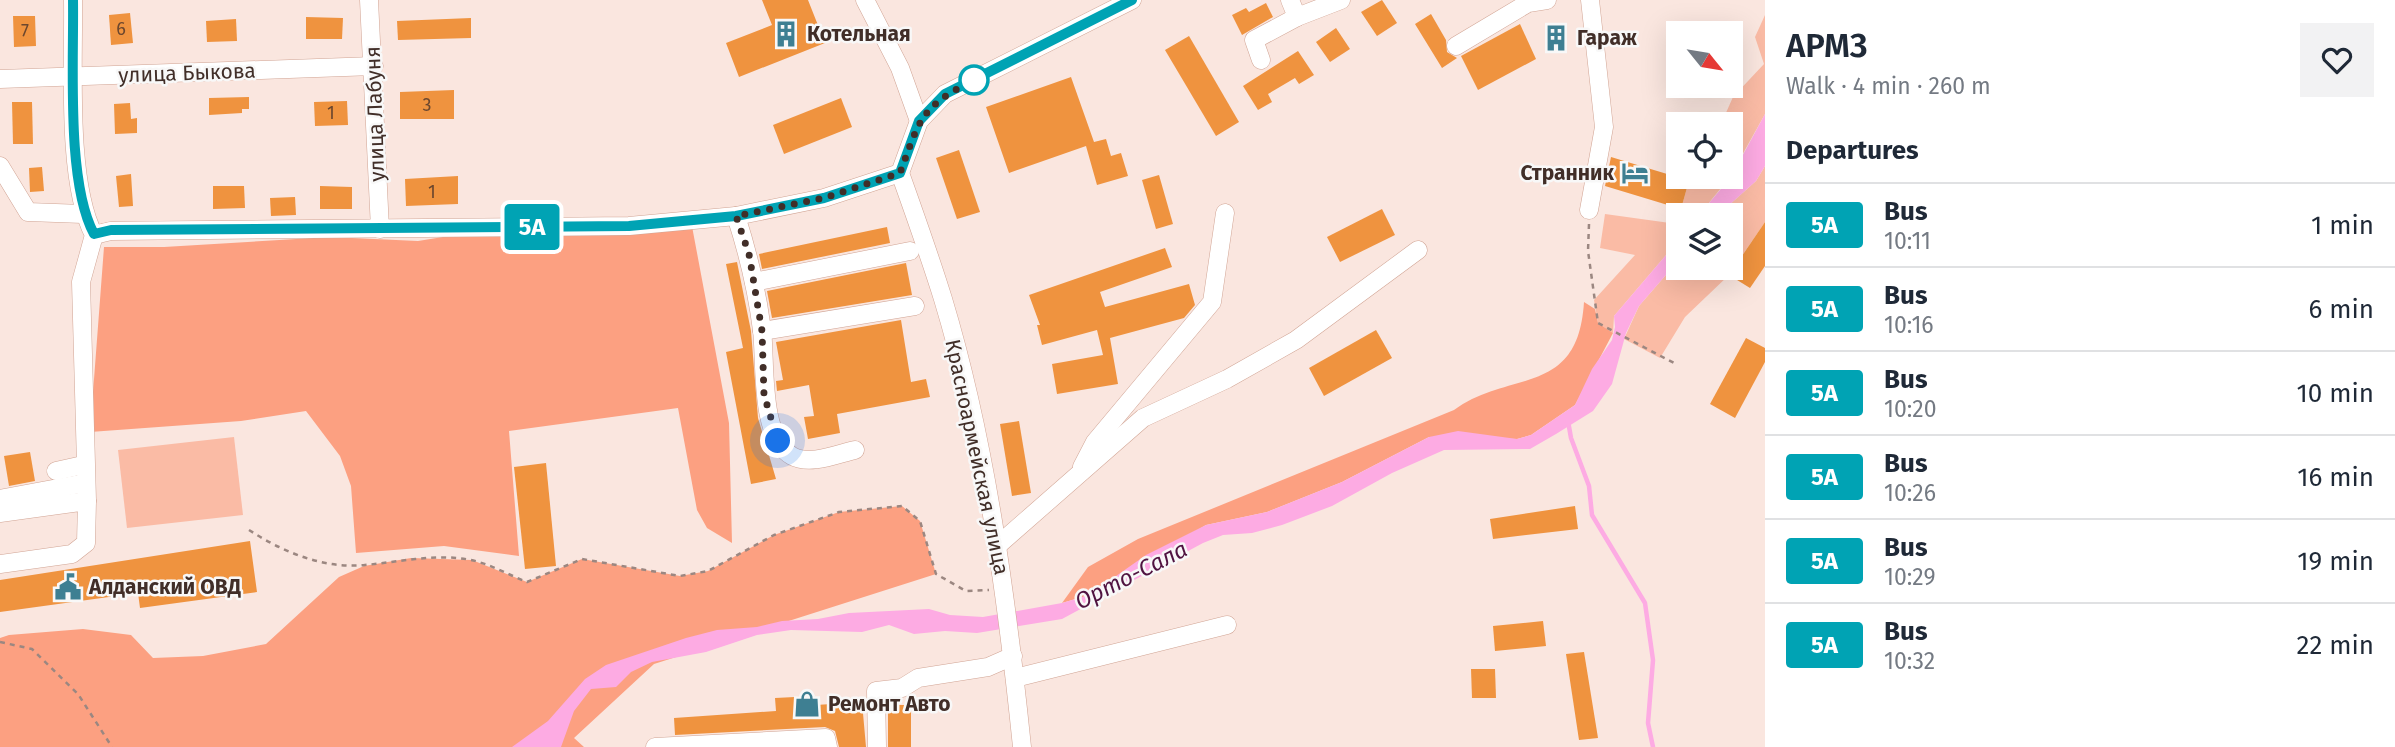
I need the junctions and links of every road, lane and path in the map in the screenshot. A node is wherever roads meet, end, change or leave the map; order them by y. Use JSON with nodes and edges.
{"nodes":[{"id":1,"x":73,"y":0,"type":"edge"},
{"id":2,"x":369,"y":0,"type":"edge"},
{"id":3,"x":865,"y":0,"type":"edge"},
{"id":4,"x":1132,"y":0,"type":"edge"},
{"id":5,"x":1290,"y":0,"type":"edge"},
{"id":6,"x":1341,"y":0,"type":"edge"},
{"id":7,"x":1546,"y":0,"type":"edge"},
{"id":8,"x":1590,"y":0,"type":"edge"},
{"id":9,"x":1297,"y":17,"type":"junction"},
{"id":10,"x":1456,"y":46,"type":"dead end"},
{"id":11,"x":1261,"y":60,"type":"dead end"},
{"id":12,"x":374,"y":66,"type":"junction"},
{"id":13,"x":74,"y":76,"type":"junction"},
{"id":14,"x":0,"y":79,"type":"edge"},
{"id":15,"x":919,"y":121,"type":"junction"},
{"id":16,"x":0,"y":166,"type":"edge"},
{"id":17,"x":900,"y":173,"type":"junction"},
{"id":18,"x":1590,"y":210,"type":"joint"},
{"id":19,"x":1225,"y":213,"type":"dead end"},
{"id":20,"x":83,"y":214,"type":"junction"},
{"id":21,"x":736,"y":216,"type":"junction"},
{"id":22,"x":380,"y":229,"type":"junction"},
{"id":23,"x":94,"y":234,"type":"junction"},
{"id":24,"x":1418,"y":250,"type":"dead end"},
{"id":25,"x":909,"y":251,"type":"dead end"},
{"id":26,"x":754,"y":282,"type":"junction"},
{"id":27,"x":915,"y":306,"type":"dead end"},
{"id":28,"x":762,"y":331,"type":"junction"},
{"id":29,"x":1674,"y":363,"type":"dead end"},
{"id":30,"x":855,"y":450,"type":"dead end"},
{"id":31,"x":56,"y":471,"type":"dead end"},
{"id":32,"x":1078,"y":474,"type":"junction"},
{"id":33,"x":85,"y":483,"type":"junction"},
{"id":34,"x":0,"y":499,"type":"edge"},
{"id":35,"x":0,"y":513,"type":"edge"},
{"id":36,"x":248,"y":530,"type":"dead end"},
{"id":37,"x":996,"y":546,"type":"junction"},
{"id":38,"x":0,"y":564,"type":"edge"},
{"id":39,"x":1004,"y":589,"type":"junction"},
{"id":40,"x":1227,"y":625,"type":"dead end"},
{"id":41,"x":0,"y":642,"type":"edge"},
{"id":42,"x":1013,"y":656,"type":"junction"},
{"id":43,"x":1015,"y":678,"type":"junction"},
{"id":44,"x":112,"y":747,"type":"edge"},
{"id":45,"x":655,"y":747,"type":"edge"},
{"id":46,"x":828,"y":747,"type":"edge"},
{"id":47,"x":877,"y":747,"type":"edge"},
{"id":48,"x":1022,"y":747,"type":"edge"}],
"edges":[{"from":1,"to":13,"type":"street"},
{"from":2,"to":12,"type":"street","name":"улица Лабуня"},
{"from":3,"to":15,"type":"street"},
{"from":4,"to":15,"type":"street"},
{"from":5,"to":9,"type":"street"},
{"from":6,"to":9,"type":"street"},
{"from":7,"to":10,"type":"street"},
{"from":8,"to":18,"type":"street"},
{"from":9,"to":11,"type":"street"},
{"from":12,"to":13,"type":"street","name":"улица Быкова"},
{"from":12,"to":22,"type":"street","name":"улица Лабуня"},
{"from":13,"to":14,"type":"street","name":"улица Быкова"},
{"from":13,"to":20,"type":"street"},
{"from":15,"to":17,"type":"street"},
{"from":16,"to":20,"type":"street"},
{"from":17,"to":21,"type":"street"},
{"from":17,"to":37,"type":"street","name":"Красноармейская улица"},
{"from":18,"to":29,"type":"path"},
{"from":19,"to":32,"type":"street"},
{"from":20,"to":23,"type":"street"},
{"from":21,"to":22,"type":"street"},
{"from":21,"to":26,"type":"street"},
{"from":22,"to":23,"type":"street"},
{"from":23,"to":33,"type":"street"},
{"from":24,"to":32,"type":"street"},
{"from":25,"to":26,"type":"street"},
{"from":26,"to":28,"type":"street"},
{"from":27,"to":28,"type":"street"},
{"from":28,"to":30,"type":"street"},
{"from":31,"to":33,"type":"street"},
{"from":32,"to":37,"type":"street"},
{"from":33,"to":34,"type":"street"},
{"from":33,"to":35,"type":"street"},
{"from":33,"to":38,"type":"street"},
{"from":36,"to":39,"type":"path"},
{"from":37,"to":39,"type":"street","name":"Красноармейская улица"},
{"from":39,"to":42,"type":"street","name":"Красноармейская улица"},
{"from":40,"to":43,"type":"street"},
{"from":41,"to":44,"type":"path"},
{"from":42,"to":43,"type":"street","name":"Красноармейская улица"},
{"from":42,"to":47,"type":"street"},
{"from":43,"to":48,"type":"street","name":"Красноармейская улица"},
{"from":45,"to":46,"type":"street"}]}
